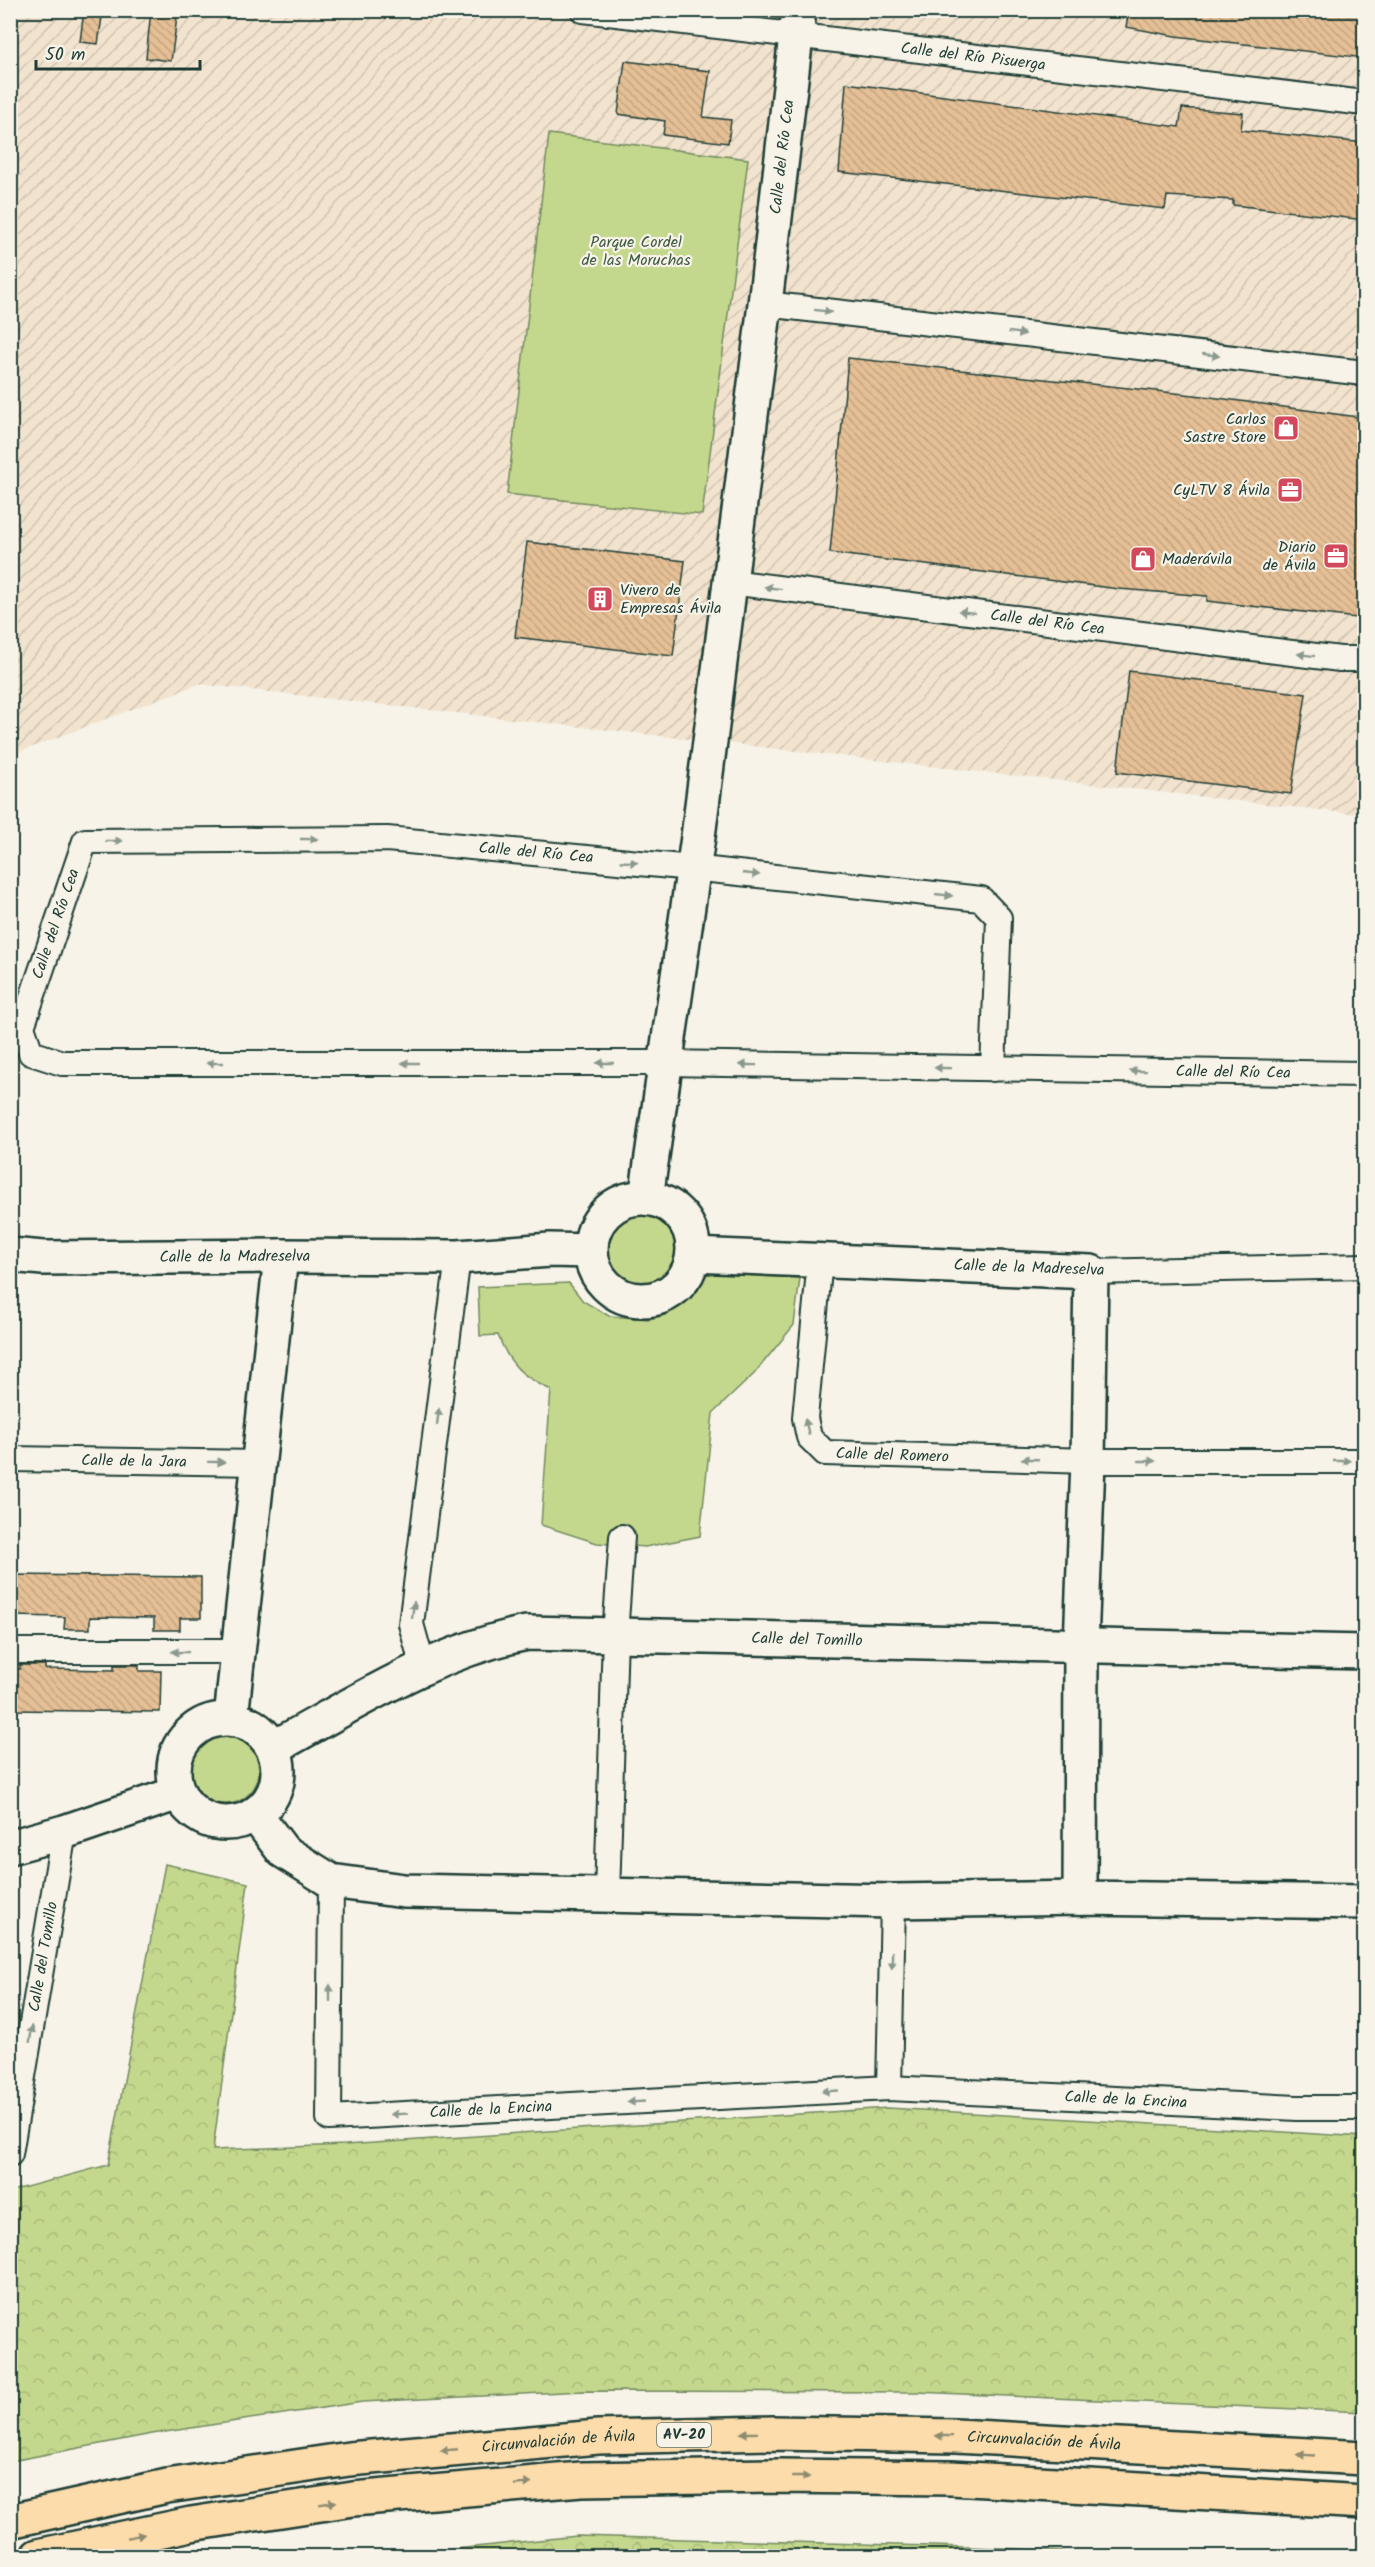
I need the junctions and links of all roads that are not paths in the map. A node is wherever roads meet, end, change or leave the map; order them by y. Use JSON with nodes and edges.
{"nodes":[{"id":1,"x":583,"y":10,"type":"edge"},
{"id":2,"x":798,"y":23,"type":"edge"},
{"id":3,"x":1365,"y":103,"type":"edge"},
{"id":4,"x":765,"y":304,"type":"junction"},
{"id":5,"x":1365,"y":373,"type":"edge"},
{"id":6,"x":730,"y":582,"type":"junction"},
{"id":7,"x":1365,"y":659,"type":"edge"},
{"id":8,"x":692,"y":868,"type":"junction"},
{"id":9,"x":663,"y":1064,"type":"junction"},
{"id":10,"x":993,"y":1069,"type":"junction"},
{"id":11,"x":1365,"y":1074,"type":"edge"},
{"id":12,"x":646,"y":1198,"type":"junction"},
{"id":13,"x":591,"y":1251,"type":"junction"},
{"id":14,"x":10,"y":1255,"type":"edge"},
{"id":15,"x":693,"y":1255,"type":"junction"},
{"id":16,"x":282,"y":1256,"type":"junction"},
{"id":17,"x":459,"y":1257,"type":"junction"},
{"id":18,"x":820,"y":1260,"type":"junction"},
{"id":19,"x":1365,"y":1266,"type":"edge"},
{"id":20,"x":1091,"y":1272,"type":"junction"},
{"id":21,"x":10,"y":1459,"type":"edge"},
{"id":22,"x":1088,"y":1461,"type":"junction"},
{"id":23,"x":1365,"y":1461,"type":"edge"},
{"id":24,"x":259,"y":1463,"type":"junction"},
{"id":25,"x":622,"y":1537,"type":"dead end"},
{"id":26,"x":615,"y":1635,"type":"junction"},
{"id":27,"x":1082,"y":1645,"type":"junction"},
{"id":28,"x":10,"y":1651,"type":"edge"},
{"id":29,"x":238,"y":1651,"type":"junction"},
{"id":30,"x":1365,"y":1652,"type":"edge"},
{"id":31,"x":423,"y":1667,"type":"junction"},
{"id":32,"x":231,"y":1718,"type":"junction"},
{"id":33,"x":273,"y":1748,"type":"junction"},
{"id":34,"x":178,"y":1793,"type":"junction"},
{"id":35,"x":255,"y":1814,"type":"junction"},
{"id":36,"x":64,"y":1832,"type":"junction"},
{"id":37,"x":10,"y":1847,"type":"edge"},
{"id":38,"x":331,"y":1881,"type":"junction"},
{"id":39,"x":606,"y":1896,"type":"junction"},
{"id":40,"x":1080,"y":1898,"type":"junction"},
{"id":41,"x":893,"y":1901,"type":"junction"},
{"id":42,"x":1365,"y":1902,"type":"edge"},
{"id":43,"x":889,"y":2088,"type":"junction"},
{"id":44,"x":1365,"y":2108,"type":"edge"},
{"id":45,"x":10,"y":2154,"type":"edge"},
{"id":46,"x":1365,"y":2458,"type":"edge"},
{"id":47,"x":1365,"y":2502,"type":"edge"},
{"id":48,"x":10,"y":2521,"type":"edge"},
{"id":49,"x":38,"y":2556,"type":"edge"}],
"edges":[{"from":1,"to":2,"type":"street","name":"Calle del Río Pisuerga"},
{"from":2,"to":3,"type":"street","name":"Calle del Río Pisuerga"},
{"from":2,"to":4,"type":"street","name":"Calle del Río Cea"},
{"from":4,"to":5,"type":"street","one_way":true},
{"from":4,"to":6,"type":"street","name":"Calle del Río Cea"},
{"from":7,"to":6,"type":"street","name":"Calle del Río Cea","one_way":true},
{"from":6,"to":8,"type":"street","name":"Calle del Río Cea"},
{"from":8,"to":9,"type":"street","name":"Calle del Río Cea"},
{"from":9,"to":8,"type":"street","name":"Calle del Río Cea","one_way":true},
{"from":8,"to":10,"type":"street","name":"Calle del Río Cea","one_way":true},
{"from":10,"to":9,"type":"street","name":"Calle del Río Cea","one_way":true},
{"from":9,"to":12,"type":"street","name":"Calle del Río Cea"},
{"from":11,"to":10,"type":"street","name":"Calle del Río Cea","one_way":true},
{"from":12,"to":13,"type":"street"},
{"from":12,"to":15,"type":"street"},
{"from":13,"to":15,"type":"street"},
{"from":13,"to":17,"type":"street","name":"Calle de la Madreselva"},
{"from":14,"to":16,"type":"street","name":"Calle de la Madreselva"},
{"from":15,"to":18,"type":"street","name":"Calle de la Madreselva"},
{"from":16,"to":17,"type":"street","name":"Calle de la Madreselva"},
{"from":16,"to":24,"type":"street"},
{"from":31,"to":17,"type":"street","one_way":true},
{"from":18,"to":20,"type":"street","name":"Calle de la Madreselva"},
{"from":22,"to":18,"type":"street","name":"Calle del Romero","one_way":true},
{"from":19,"to":20,"type":"street","name":"Calle de la Madreselva"},
{"from":20,"to":22,"type":"street"},
{"from":21,"to":24,"type":"street","name":"Calle de la Jara","one_way":true},
{"from":22,"to":23,"type":"street","name":"Calle del Romero","one_way":true},
{"from":22,"to":27,"type":"street"},
{"from":24,"to":29,"type":"street"},
{"from":25,"to":26,"type":"street"},
{"from":26,"to":27,"type":"street","name":"Calle del Tomillo"},
{"from":26,"to":31,"type":"street","name":"Calle del Tomillo"},
{"from":26,"to":39,"type":"street"},
{"from":27,"to":30,"type":"street","name":"Calle del Tomillo"},
{"from":27,"to":40,"type":"street"},
{"from":29,"to":28,"type":"street","one_way":true},
{"from":29,"to":32,"type":"street"},
{"from":31,"to":33,"type":"street","name":"Calle del Tomillo"},
{"from":32,"to":33,"type":"street"},
{"from":32,"to":34,"type":"street"},
{"from":33,"to":35,"type":"street"},
{"from":34,"to":35,"type":"street"},
{"from":34,"to":36,"type":"street"},
{"from":35,"to":38,"type":"street"},
{"from":36,"to":37,"type":"street"},
{"from":45,"to":36,"type":"street","name":"Calle del Tomillo","one_way":true},
{"from":38,"to":39,"type":"street"},
{"from":43,"to":38,"type":"street","name":"Calle de la Encina","one_way":true},
{"from":39,"to":41,"type":"street"},
{"from":40,"to":41,"type":"street"},
{"from":40,"to":42,"type":"street"},
{"from":41,"to":43,"type":"street","one_way":true},
{"from":43,"to":44,"type":"street","name":"Calle de la Encina"},
{"from":46,"to":48,"type":"highway","name":"Circunvalación de Ávila","number":"AV-20","one_way":true},
{"from":49,"to":47,"type":"highway","one_way":true}]}
